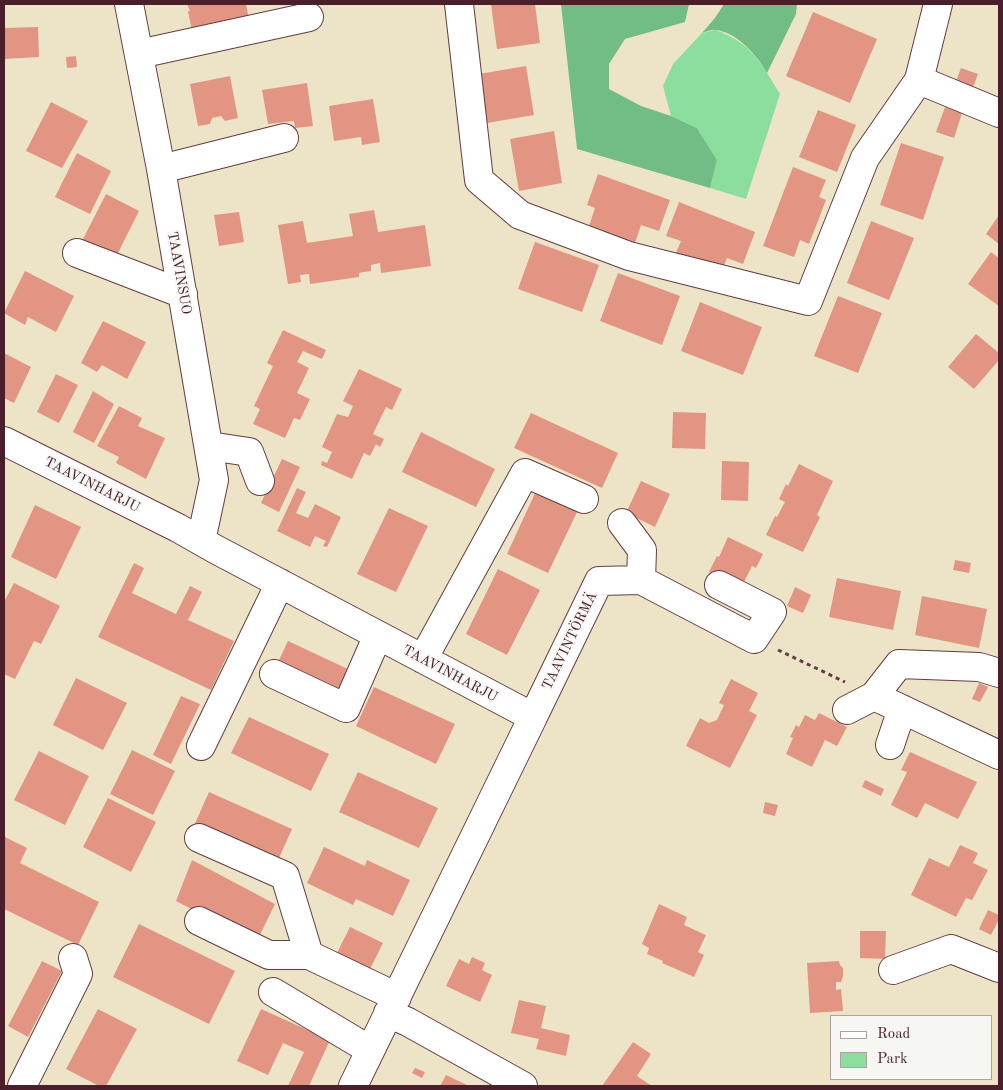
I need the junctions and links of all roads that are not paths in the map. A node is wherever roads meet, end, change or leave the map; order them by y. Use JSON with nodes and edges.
{"nodes":[{"id":1,"x":129,"y":4,"type":"edge"},
{"id":2,"x":459,"y":4,"type":"edge"},
{"id":3,"x":938,"y":4,"type":"edge"},
{"id":4,"x":309,"y":17,"type":"dead end"},
{"id":5,"x":139,"y":54,"type":"junction"},
{"id":6,"x":919,"y":80,"type":"junction"},
{"id":7,"x":999,"y":113,"type":"edge"},
{"id":8,"x":284,"y":138,"type":"dead end"},
{"id":9,"x":161,"y":169,"type":"junction"},
{"id":10,"x":77,"y":253,"type":"dead end"},
{"id":11,"x":183,"y":294,"type":"junction"},
{"id":12,"x":4,"y":441,"type":"edge"},
{"id":13,"x":209,"y":446,"type":"junction"},
{"id":14,"x":260,"y":481,"type":"dead end"},
{"id":15,"x":584,"y":499,"type":"dead end"},
{"id":16,"x":622,"y":523,"type":"dead end"},
{"id":17,"x":201,"y":541,"type":"junction"},
{"id":18,"x":641,"y":580,"type":"junction"},
{"id":19,"x":280,"y":583,"type":"junction"},
{"id":20,"x":719,"y":585,"type":"dead end"},
{"id":21,"x":378,"y":635,"type":"junction"},
{"id":22,"x":423,"y":660,"type":"junction"},
{"id":23,"x":999,"y":673,"type":"edge"},
{"id":24,"x":274,"y":674,"type":"dead end"},
{"id":25,"x":874,"y":696,"type":"junction"},
{"id":26,"x":902,"y":709,"type":"junction"},
{"id":27,"x":847,"y":710,"type":"dead end"},
{"id":28,"x":533,"y":717,"type":"junction"},
{"id":29,"x":890,"y":745,"type":"dead end"},
{"id":30,"x":200,"y":746,"type":"dead end"},
{"id":31,"x":999,"y":755,"type":"edge"},
{"id":32,"x":199,"y":838,"type":"dead end"},
{"id":33,"x":199,"y":921,"type":"dead end"},
{"id":34,"x":309,"y":955,"type":"junction"},
{"id":35,"x":73,"y":958,"type":"dead end"},
{"id":36,"x":999,"y":968,"type":"edge"},
{"id":37,"x":893,"y":970,"type":"dead end"},
{"id":38,"x":273,"y":992,"type":"dead end"},
{"id":39,"x":392,"y":1005,"type":"junction"},
{"id":40,"x":370,"y":1050,"type":"junction"},
{"id":41,"x":22,"y":1086,"type":"edge"},
{"id":42,"x":353,"y":1086,"type":"edge"},
{"id":43,"x":523,"y":1086,"type":"edge"}],
"edges":[{"from":1,"to":5,"type":"street","name":"TAAVINSUO"},
{"from":2,"to":6,"type":"street"},
{"from":3,"to":6,"type":"street"},
{"from":4,"to":5,"type":"street"},
{"from":5,"to":9,"type":"street","name":"TAAVINSUO"},
{"from":6,"to":7,"type":"street"},
{"from":8,"to":9,"type":"street"},
{"from":9,"to":11,"type":"street","name":"TAAVINSUO"},
{"from":10,"to":11,"type":"street"},
{"from":11,"to":13,"type":"street","name":"TAAVINSUO"},
{"from":12,"to":17,"type":"street","name":"TAAVINHARJU"},
{"from":13,"to":14,"type":"street"},
{"from":13,"to":17,"type":"street","name":"TAAVINSUO"},
{"from":15,"to":22,"type":"street"},
{"from":16,"to":18,"type":"street"},
{"from":17,"to":19,"type":"street","name":"TAAVINHARJU"},
{"from":18,"to":20,"type":"street","name":"TAAVINTÖRMÄ"},
{"from":18,"to":28,"type":"street","name":"TAAVINTÖRMÄ"},
{"from":19,"to":21,"type":"street","name":"TAAVINHARJU"},
{"from":19,"to":30,"type":"street"},
{"from":21,"to":22,"type":"street","name":"TAAVINHARJU"},
{"from":21,"to":24,"type":"street"},
{"from":22,"to":28,"type":"street","name":"TAAVINHARJU"},
{"from":23,"to":25,"type":"street"},
{"from":25,"to":26,"type":"street"},
{"from":25,"to":27,"type":"street"},
{"from":26,"to":29,"type":"street"},
{"from":26,"to":31,"type":"street"},
{"from":28,"to":39,"type":"street"},
{"from":32,"to":34,"type":"street"},
{"from":33,"to":34,"type":"street"},
{"from":34,"to":39,"type":"street"},
{"from":35,"to":41,"type":"street"},
{"from":36,"to":37,"type":"street"},
{"from":38,"to":40,"type":"street"},
{"from":39,"to":40,"type":"street"},
{"from":39,"to":43,"type":"street"},
{"from":40,"to":42,"type":"street"}]}
